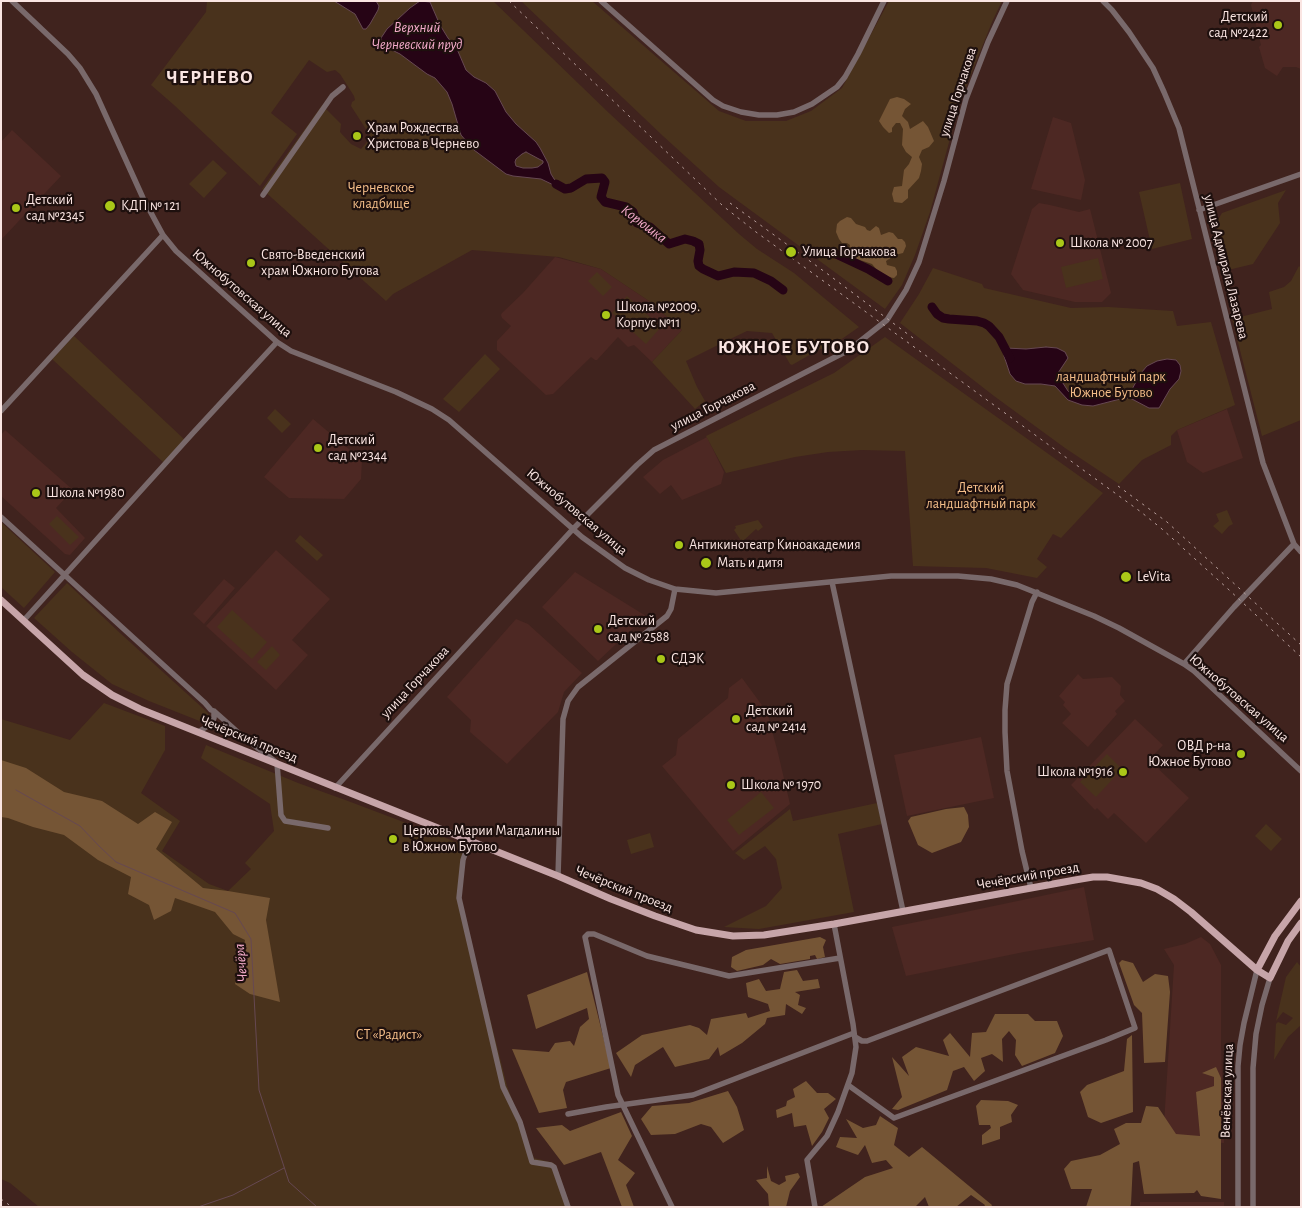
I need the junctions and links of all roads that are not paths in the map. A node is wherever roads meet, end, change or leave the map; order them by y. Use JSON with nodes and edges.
{"nodes":[{"id":1,"x":12,"y":1,"type":"edge"},
{"id":2,"x":601,"y":1,"type":"edge"},
{"id":3,"x":884,"y":1,"type":"edge"},
{"id":4,"x":1007,"y":1,"type":"edge"},
{"id":5,"x":1102,"y":1,"type":"edge"},
{"id":6,"x":343,"y":87,"type":"dead end"},
{"id":7,"x":1301,"y":174,"type":"edge"},
{"id":8,"x":263,"y":195,"type":"dead end"},
{"id":9,"x":1199,"y":210,"type":"junction"},
{"id":10,"x":163,"y":235,"type":"junction"},
{"id":11,"x":277,"y":342,"type":"junction"},
{"id":12,"x":1,"y":411,"type":"edge"},
{"id":13,"x":1,"y":518,"type":"edge"},
{"id":14,"x":573,"y":529,"type":"junction"},
{"id":15,"x":1294,"y":544,"type":"junction"},
{"id":16,"x":1301,"y":552,"type":"edge"},
{"id":17,"x":64,"y":576,"type":"junction"},
{"id":18,"x":832,"y":582,"type":"junction"},
{"id":19,"x":675,"y":589,"type":"junction"},
{"id":20,"x":1037,"y":592,"type":"junction"},
{"id":21,"x":1,"y":600,"type":"edge"},
{"id":22,"x":24,"y":620,"type":"junction"},
{"id":23,"x":1184,"y":664,"type":"junction"},
{"id":24,"x":214,"y":711,"type":"junction"},
{"id":25,"x":198,"y":732,"type":"junction"},
{"id":26,"x":277,"y":763,"type":"junction"},
{"id":27,"x":1301,"y":771,"type":"edge"},
{"id":28,"x":335,"y":788,"type":"junction"},
{"id":29,"x":328,"y":828,"type":"dead end"},
{"id":30,"x":469,"y":842,"type":"junction"},
{"id":31,"x":558,"y":876,"type":"junction"},
{"id":32,"x":1030,"y":888,"type":"junction"},
{"id":33,"x":1301,"y":901,"type":"edge"},
{"id":34,"x":903,"y":911,"type":"junction"},
{"id":35,"x":1301,"y":923,"type":"edge"},
{"id":36,"x":834,"y":924,"type":"junction"},
{"id":37,"x":840,"y":958,"type":"junction"},
{"id":38,"x":1257,"y":970,"type":"junction"},
{"id":39,"x":1270,"y":978,"type":"junction"},
{"id":40,"x":854,"y":1035,"type":"junction"},
{"id":41,"x":848,"y":1085,"type":"junction"},
{"id":42,"x":623,"y":1105,"type":"junction"},
{"id":43,"x":568,"y":1114,"type":"dead end"},
{"id":44,"x":1238,"y":1206,"type":"edge"},
{"id":45,"x":1251,"y":1206,"type":"edge"},
{"id":46,"x":568,"y":1207,"type":"edge"},
{"id":47,"x":672,"y":1207,"type":"edge"},
{"id":48,"x":815,"y":1207,"type":"edge"}],
"edges":[{"from":1,"to":10,"type":"street","name":"Южнобутовская улица"},
{"from":2,"to":3,"type":"street"},
{"from":4,"to":14,"type":"street","name":"улица Горчакова"},
{"from":5,"to":9,"type":"street","name":"улица Адмирала Лазарева"},
{"from":6,"to":8,"type":"street"},
{"from":7,"to":9,"type":"street"},
{"from":9,"to":15,"type":"street","name":"улица Адмирала Лазарева"},
{"from":10,"to":11,"type":"street","name":"Южнобутовская улица"},
{"from":10,"to":12,"type":"street"},
{"from":11,"to":14,"type":"street","name":"Южнобутовская улица"},
{"from":11,"to":17,"type":"street"},
{"from":13,"to":17,"type":"street","name":"Чечёрский проезд"},
{"from":14,"to":19,"type":"street","name":"Южнобутовская улица"},
{"from":14,"to":28,"type":"street","name":"улица Горчакова"},
{"from":15,"to":16,"type":"street","name":"улица Адмирала Лазарева"},
{"from":15,"to":23,"type":"street"},
{"from":17,"to":22,"type":"street"},
{"from":17,"to":24,"type":"street","name":"Чечёрский проезд"},
{"from":18,"to":19,"type":"street","name":"Южнобутовская улица"},
{"from":18,"to":20,"type":"street","name":"Южнобутовская улица"},
{"from":18,"to":34,"type":"street"},
{"from":19,"to":31,"type":"street"},
{"from":20,"to":23,"type":"street","name":"Южнобутовская улица"},
{"from":20,"to":32,"type":"street"},
{"from":21,"to":22,"type":"main road","name":"Чечёрский проезд"},
{"from":22,"to":25,"type":"main road","name":"Чечёрский проезд"},
{"from":23,"to":27,"type":"street","name":"Южнобутовская улица"},
{"from":24,"to":25,"type":"street"},
{"from":24,"to":26,"type":"street","name":"Чечёрский проезд"},
{"from":25,"to":26,"type":"main road","name":"Чечёрский проезд"},
{"from":26,"to":28,"type":"main road","name":"Чечёрский проезд"},
{"from":26,"to":29,"type":"street"},
{"from":28,"to":30,"type":"main road","name":"Чечёрский проезд"},
{"from":30,"to":31,"type":"main road","name":"Чечёрский проезд"},
{"from":30,"to":46,"type":"street"},
{"from":31,"to":36,"type":"main road","name":"Чечёрский проезд"},
{"from":32,"to":34,"type":"main road","name":"Чечёрский проезд"},
{"from":32,"to":38,"type":"main road","name":"Чечёрский проезд"},
{"from":33,"to":38,"type":"main road","name":"Венёвская улица"},
{"from":34,"to":36,"type":"main road","name":"Чечёрский проезд"},
{"from":35,"to":39,"type":"main road","name":"Венёвская улица"},
{"from":36,"to":37,"type":"street"},
{"from":37,"to":40,"type":"street"},
{"from":37,"to":42,"type":"street"},
{"from":38,"to":39,"type":"main road","name":"Чечёрский проезд"},
{"from":38,"to":44,"type":"street","name":"Венёвская улица"},
{"from":39,"to":45,"type":"street","name":"Венёвская улица"},
{"from":40,"to":41,"type":"street"},
{"from":40,"to":41,"type":"street"},
{"from":40,"to":42,"type":"street"},
{"from":41,"to":48,"type":"street"},
{"from":42,"to":43,"type":"street"},
{"from":42,"to":47,"type":"street"}]}
